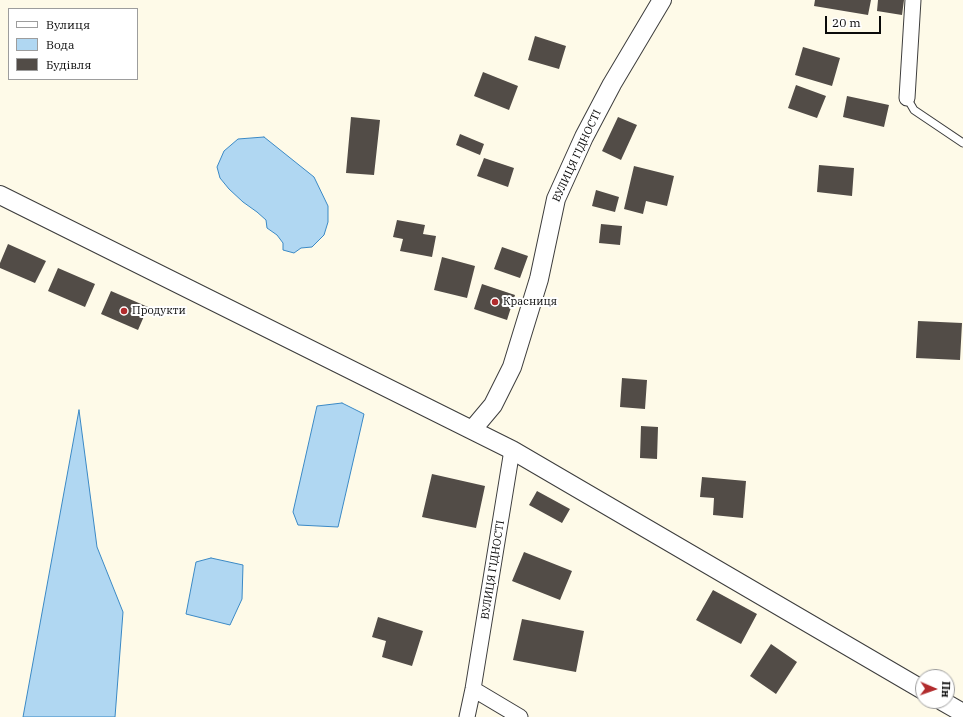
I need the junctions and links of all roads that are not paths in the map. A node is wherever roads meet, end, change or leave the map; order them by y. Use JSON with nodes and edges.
{"nodes":[{"id":1,"x":662,"y":0,"type":"edge"},
{"id":2,"x":913,"y":0,"type":"edge"},
{"id":3,"x":907,"y":98,"type":"joint"},
{"id":4,"x":963,"y":143,"type":"edge"},
{"id":5,"x":0,"y":195,"type":"edge"},
{"id":6,"x":472,"y":430,"type":"junction"},
{"id":7,"x":512,"y":450,"type":"junction"},
{"id":8,"x":915,"y":685,"type":"edge"},
{"id":9,"x":473,"y":689,"type":"junction"},
{"id":10,"x":466,"y":717,"type":"edge"},
{"id":11,"x":520,"y":717,"type":"edge"}],
"edges":[{"from":1,"to":6,"type":"street","name":"ВУЛИЦЯ ГІДНОСТІ"},
{"from":2,"to":3,"type":"street"},
{"from":3,"to":4,"type":"lane"},
{"from":5,"to":6,"type":"street"},
{"from":6,"to":7,"type":"street"},
{"from":7,"to":8,"type":"street"},
{"from":7,"to":9,"type":"street","name":"ВУЛИЦЯ ГІДНОСТІ"},
{"from":9,"to":10,"type":"street","name":"ВУЛИЦЯ ГІДНОСТІ"},
{"from":9,"to":11,"type":"street"}]}
